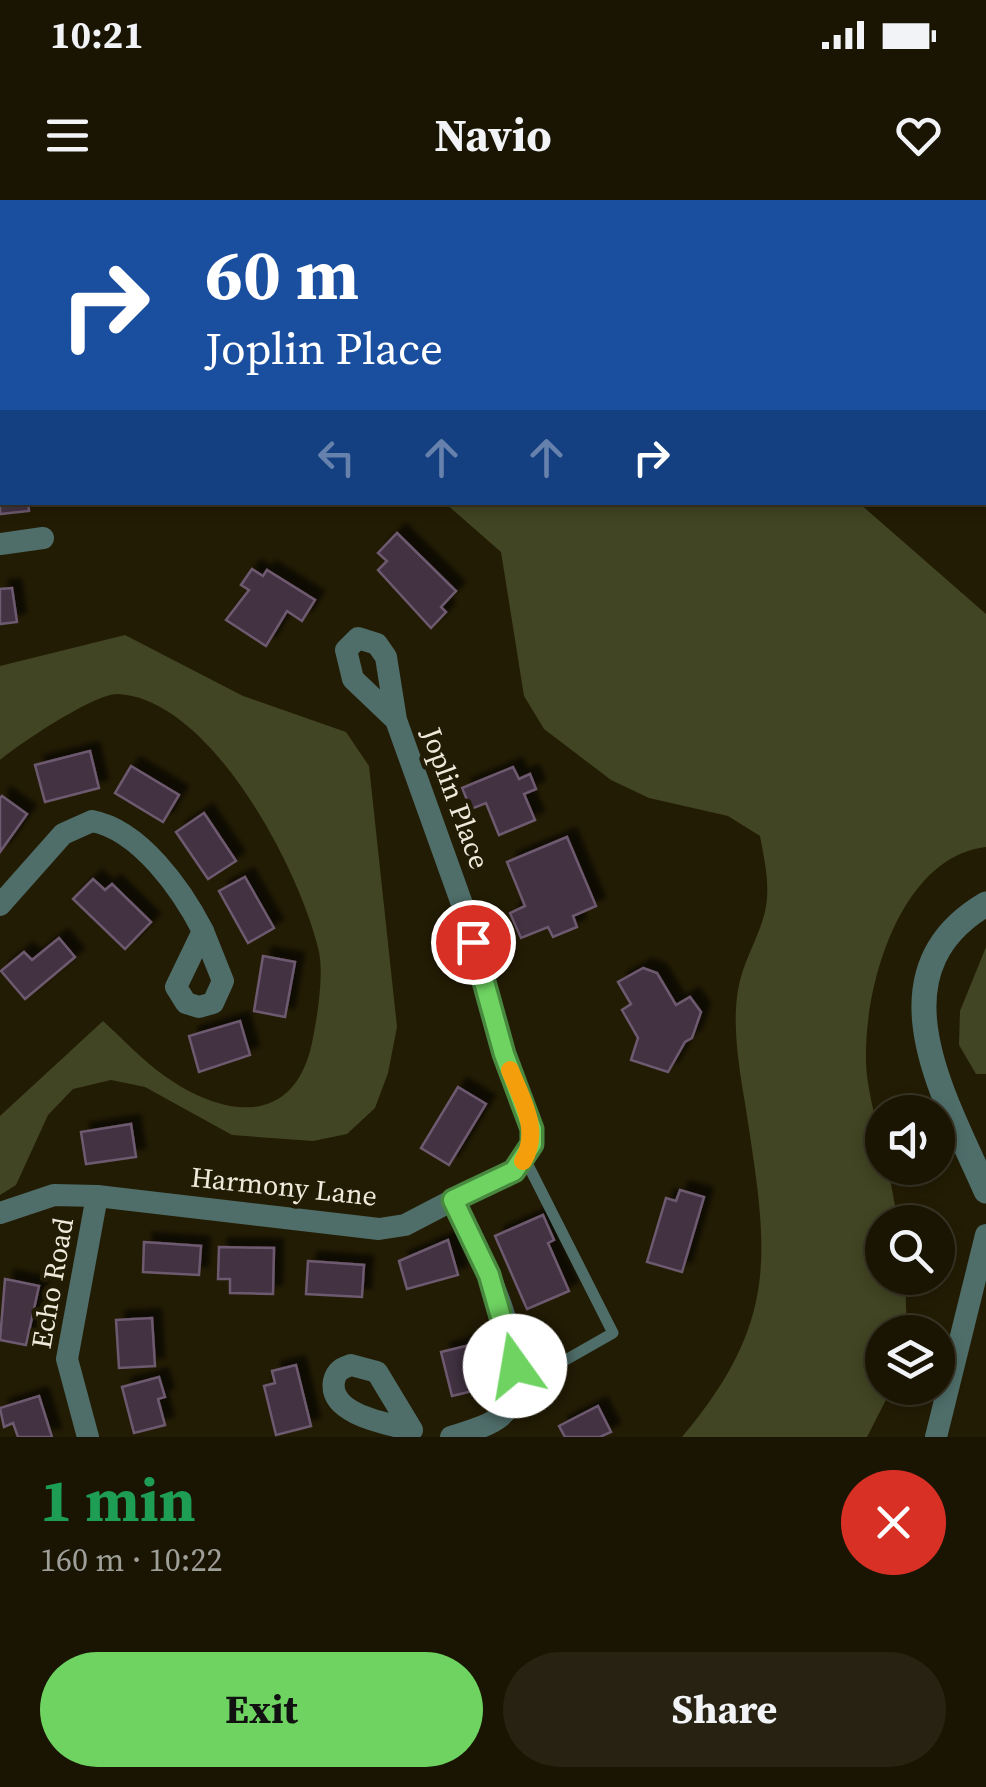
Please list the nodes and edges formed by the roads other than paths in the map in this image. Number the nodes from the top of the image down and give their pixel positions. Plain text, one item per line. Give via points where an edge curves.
1 (43, 538) dead end
2 (0, 544) edge
3 (396, 720) dead end
4 (986, 904) edge
5 (0, 905) edge
6 (202, 931) dead end
7 (524, 1159) junction
8 (986, 1191) edge
9 (98, 1196) junction
10 (453, 1200) junction
11 (0, 1212) edge
12 (986, 1234) edge
13 (514, 1390) junction
14 (88, 1437) edge
15 (451, 1437) edge
16 (936, 1437) edge

1 - 2 street
3 - 7 street, Joplin Place via 532,1129
4 - 8 street via 946,941 921,990 922,1030
5 - 6 street via 63,834 92,821 119,832 164,873
7 - 10 street via 514,1171
7 - 13 lane via 613,1333
9 - 10 street, Harmony Lane via 379,1229 404,1225
9 - 11 street, Harmony Lane via 54,1195
9 - 14 street, Echo Road via 67,1359
10 - 13 street via 497,1297 515,1366
12 - 16 street
13 - 15 street via 500,1416

